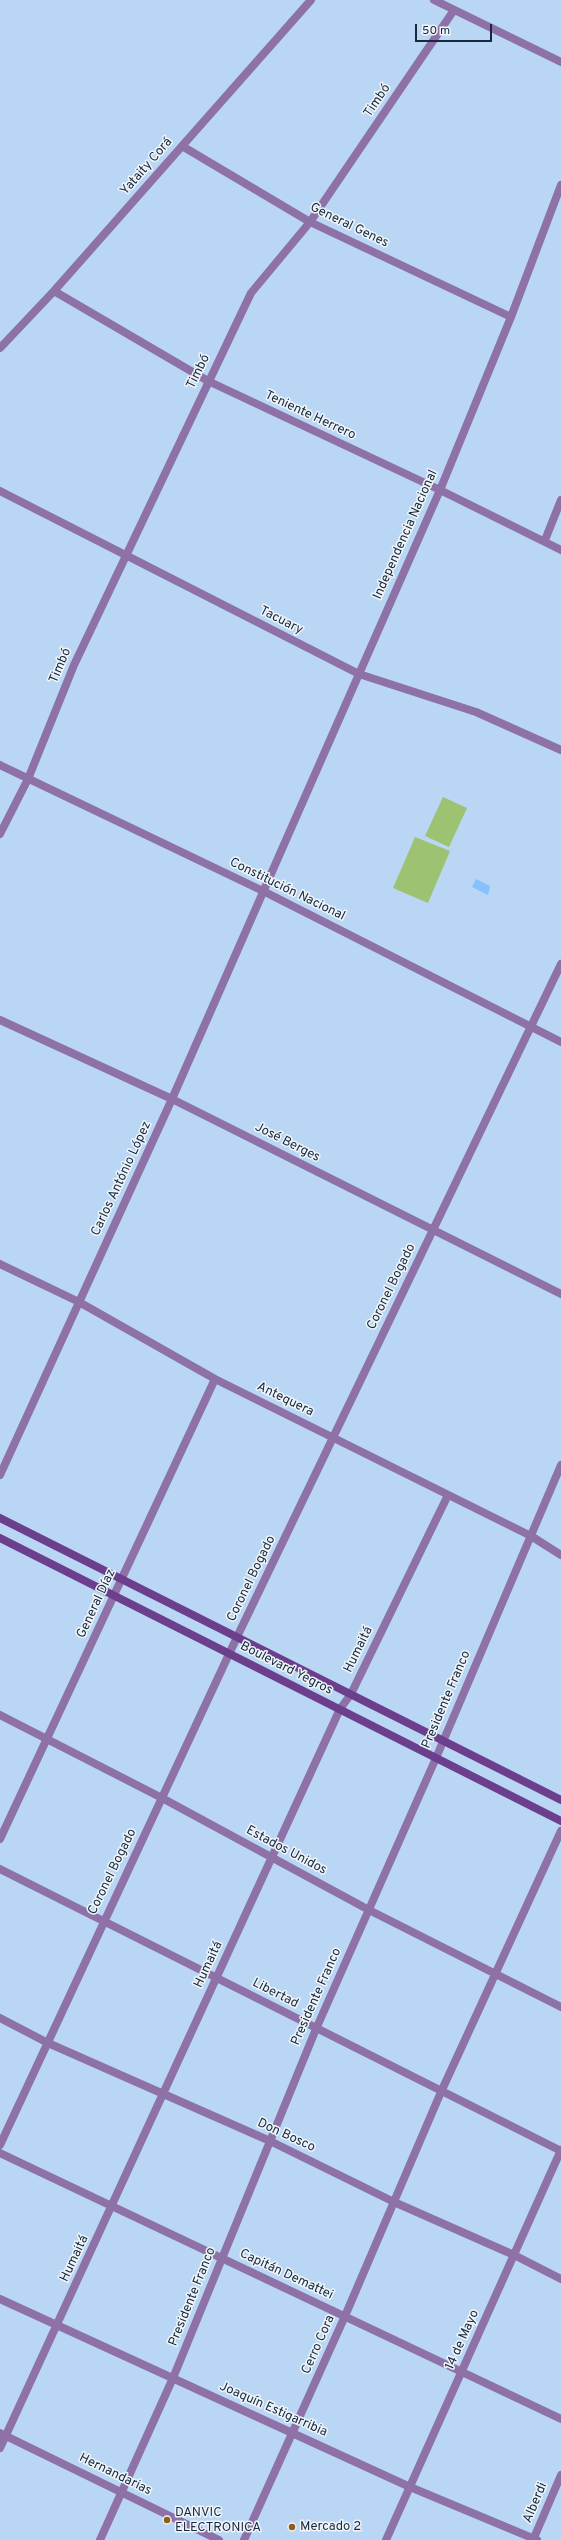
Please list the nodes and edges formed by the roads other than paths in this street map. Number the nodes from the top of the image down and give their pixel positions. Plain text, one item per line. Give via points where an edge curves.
1 (311, 0) edge
2 (434, 0) edge
3 (454, 10) junction
4 (561, 62) edge
5 (182, 146) junction
6 (561, 185) edge
7 (310, 222) junction
8 (54, 291) junction
9 (512, 317) junction
10 (0, 348) edge
11 (208, 381) junction
12 (440, 490) junction
13 (0, 491) edge
14 (561, 500) edge
15 (545, 540) junction
16 (561, 550) edge
17 (126, 555) junction
18 (359, 674) junction
19 (561, 750) edge
20 (0, 765) edge
21 (28, 779) junction
22 (0, 834) edge
23 (263, 891) junction
24 (561, 964) edge
25 (0, 1020) edge
26 (531, 1027) junction
27 (561, 1042) edge
28 (172, 1099) junction
29 (433, 1230) junction
30 (0, 1264) edge
31 (561, 1294) edge
32 (79, 1302) junction
33 (215, 1379) junction
34 (334, 1438) junction
35 (561, 1465) edge
36 (0, 1475) edge
37 (448, 1495) junction
38 (0, 1518) edge
39 (530, 1536) junction
40 (0, 1538) edge
41 (561, 1555) edge
42 (122, 1580) junction
43 (114, 1595) junction
44 (237, 1637) junction
45 (230, 1654) junction
46 (351, 1694) junction
47 (340, 1709) junction
48 (0, 1715) edge
49 (48, 1738) junction
50 (443, 1741) junction
51 (436, 1758) junction
52 (162, 1798) junction
53 (561, 1800) edge
54 (561, 1821) edge
55 (561, 1830) edge
56 (0, 1839) edge
57 (272, 1858) junction
58 (0, 1868) edge
59 (369, 1910) junction
60 (103, 1921) junction
61 (495, 1973) junction
62 (216, 1978) junction
63 (561, 2007) edge
64 (0, 2018) edge
65 (316, 2029) junction
66 (48, 2043) junction
67 (441, 2092) junction
68 (164, 2094) junction
69 (270, 2141) junction
70 (0, 2145) edge
71 (561, 2151) edge
72 (0, 2153) edge
73 (394, 2202) junction
74 (113, 2207) junction
75 (514, 2256) junction
76 (221, 2258) junction
77 (561, 2279) edge
78 (0, 2299) edge
79 (345, 2316) junction
80 (57, 2326) junction
81 (462, 2372) junction
82 (173, 2378) junction
83 (561, 2418) edge
84 (292, 2432) junction
85 (3, 2434) edge
86 (0, 2448) edge
87 (561, 2475) edge
88 (410, 2487) junction
89 (121, 2492) junction
90 (100, 2540) edge
91 (219, 2540) edge
92 (244, 2540) edge
93 (386, 2540) edge
94 (535, 2540) edge

1 - 5 street, Yataity Corá
2 - 3 street
3 - 4 street
3 - 7 street, Timbó
5 - 7 street, General Genes
5 - 8 street, Yataity Corá
6 - 9 street, Independencia Nacional
7 - 9 street, General Genes
7 - 11 street, Timbó via 251,293
8 - 10 street, Yataity Corá
8 - 11 street, Teniente Herrero
9 - 12 street, Independencia Nacional
11 - 12 street, Teniente Herrero
11 - 17 street, Timbó
12 - 15 street, Teniente Herrero
12 - 18 street, Independencia Nacional
13 - 17 street, Tacuary
14 - 15 street
15 - 16 street, Teniente Herrero
17 - 18 street, Tacuary
17 - 21 street, Timbó via 74,665
18 - 19 street, Tacuary via 476,712
18 - 23 street, Independencia Nacional
20 - 21 street, Constitución Nacional
21 - 22 street, Timbó
21 - 23 street, Constitución Nacional
23 - 26 street, Constitución Nacional
23 - 28 street, Carlos António López
24 - 26 street, Coronel Bogado
25 - 28 street, José Berges
26 - 27 street, Constitución Nacional
26 - 29 street, Coronel Bogado
28 - 29 street, José Berges
28 - 32 street, Carlos António López
29 - 31 street, José Berges
29 - 34 street, Coronel Bogado
30 - 32 street, Antequera
32 - 33 street, Antequera
32 - 36 street, Carlos António López
33 - 34 street, Antequera
33 - 42 street, General Díaz
34 - 37 street, Antequera
34 - 44 street, Coronel Bogado
35 - 39 street, Presidente Franco
37 - 39 street, Antequera
37 - 46 street, Humaitá
38 - 42 main road, Boulevard Yegros
39 - 41 street, Antequera
39 - 50 street, Presidente Franco
40 - 43 main road, Boulevard Yegros
42 - 43 street, General Díaz
42 - 44 main road, Boulevard Yegros
43 - 45 main road, Boulevard Yegros
43 - 49 street, General Díaz
44 - 45 street, Coronel Bogado
44 - 46 main road, Boulevard Yegros
45 - 47 main road, Boulevard Yegros
45 - 52 street, Coronel Bogado
46 - 47 street, Humaitá
46 - 50 main road, Boulevard Yegros
47 - 51 main road, Boulevard Yegros
47 - 57 street, Humaitá
48 - 49 street, Estados Unidos
49 - 52 street, Estados Unidos
49 - 56 street, General Díaz
50 - 51 street, Presidente Franco
50 - 53 main road, Boulevard Yegros
51 - 54 main road, Boulevard Yegros
51 - 59 street, Presidente Franco
52 - 57 street, Estados Unidos
52 - 60 street, Coronel Bogado
55 - 61 street, Cerro Cora
57 - 59 street, Estados Unidos
57 - 62 street, Humaitá
58 - 60 street, Libertad
59 - 61 street, Estados Unidos
59 - 65 street, Presidente Franco
60 - 62 street, Libertad
60 - 66 street, Coronel Bogado
61 - 63 street, Estados Unidos
61 - 67 street, Cerro Cora
62 - 65 street, Libertad
62 - 68 street, Humaitá
64 - 66 street, Don Bosco
65 - 67 street, Libertad
65 - 69 street, Presidente Franco
66 - 68 street, Don Bosco
66 - 70 street, Coronel Bogado
67 - 71 street, Libertad
67 - 73 street, Cerro Cora
68 - 69 street, Don Bosco
68 - 74 street, Humaitá
69 - 73 street, Don Bosco
69 - 76 street, Presidente Franco
71 - 75 street, 14 de Mayo
72 - 74 street, Capitán Demattei
73 - 75 street, Don Bosco
73 - 79 street, Cerro Cora
74 - 76 street, Capitán Demattei
74 - 80 street, Humaitá
75 - 77 street, Don Bosco
75 - 81 street, 14 de Mayo
76 - 79 street, Capitán Demattei
76 - 82 street, Presidente Franco
78 - 80 street, Joaquín Estigarribia
79 - 81 street, Capitán Demattei
79 - 84 street, Cerro Cora
80 - 82 street, Joaquín Estigarribia
80 - 85 street, Humaitá
81 - 83 street, Capitán Demattei
81 - 88 street, 14 de Mayo
82 - 84 street, Joaquín Estigarribia
82 - 89 street, Presidente Franco
84 - 88 street, Joaquín Estigarribia
84 - 92 street, Cerro Cora
85 - 86 street, Humaitá
85 - 89 street, Hernandarias
87 - 94 street, Alberdi
88 - 93 street, 14 de Mayo
88 - 94 street, Joaquín Estigarribia
89 - 90 street, Presidente Franco
89 - 91 street, Hernandarias

